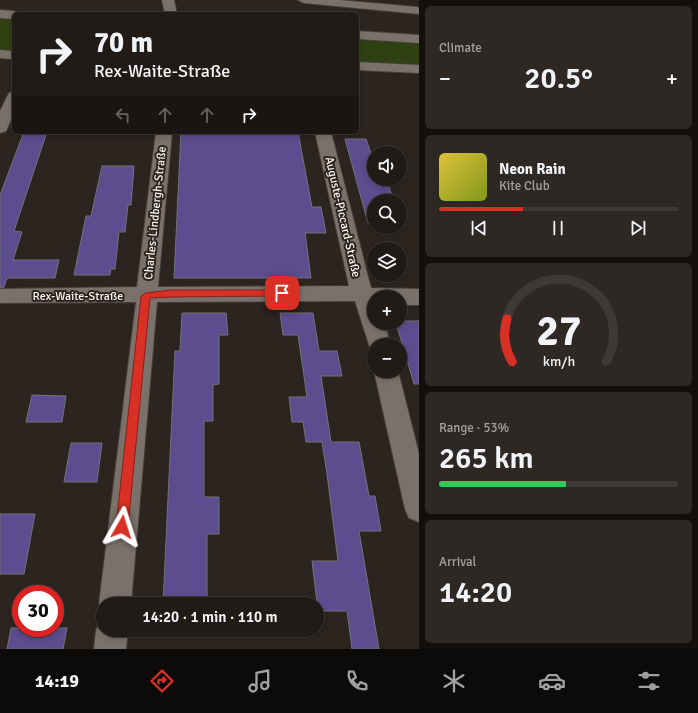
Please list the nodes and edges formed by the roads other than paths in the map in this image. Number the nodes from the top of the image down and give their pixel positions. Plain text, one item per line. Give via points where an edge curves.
1 (168, 0) edge
2 (304, 0) edge
3 (411, 0) edge
4 (171, 12) edge
5 (418, 13) edge
6 (0, 14) edge
7 (12, 15) edge
8 (359, 35) edge
9 (419, 39) edge
10 (0, 54) edge
11 (12, 55) edge
12 (359, 66) edge
13 (419, 69) edge
14 (12, 101) edge
15 (0, 128) edge
16 (164, 134) edge
17 (323, 134) edge
18 (363, 295) junction
19 (0, 296) edge
20 (146, 296) junction
21 (419, 297) edge
22 (367, 305) edge
23 (388, 378) edge
24 (419, 509) edge
25 (116, 597) edge
26 (111, 637) edge
27 (110, 649) edge

1 - 4 street
2 - 5 street
3 - 5 street
6 - 7 street
8 - 9 street
10 - 11 street
12 - 13 street
14 - 15 street
16 - 20 street, Charles-Lindbergh-Straße
17 - 18 street, Auguste-Piccard-Straße via 357,279
18 - 20 street, Rex-Waite-Straße
18 - 21 street, Rex-Waite-Straße
18 - 22 street, Auguste-Piccard-Straße
19 - 20 street, Rex-Waite-Straße
20 - 25 street, Charles-Lindbergh-Straße
23 - 24 street
26 - 27 street

